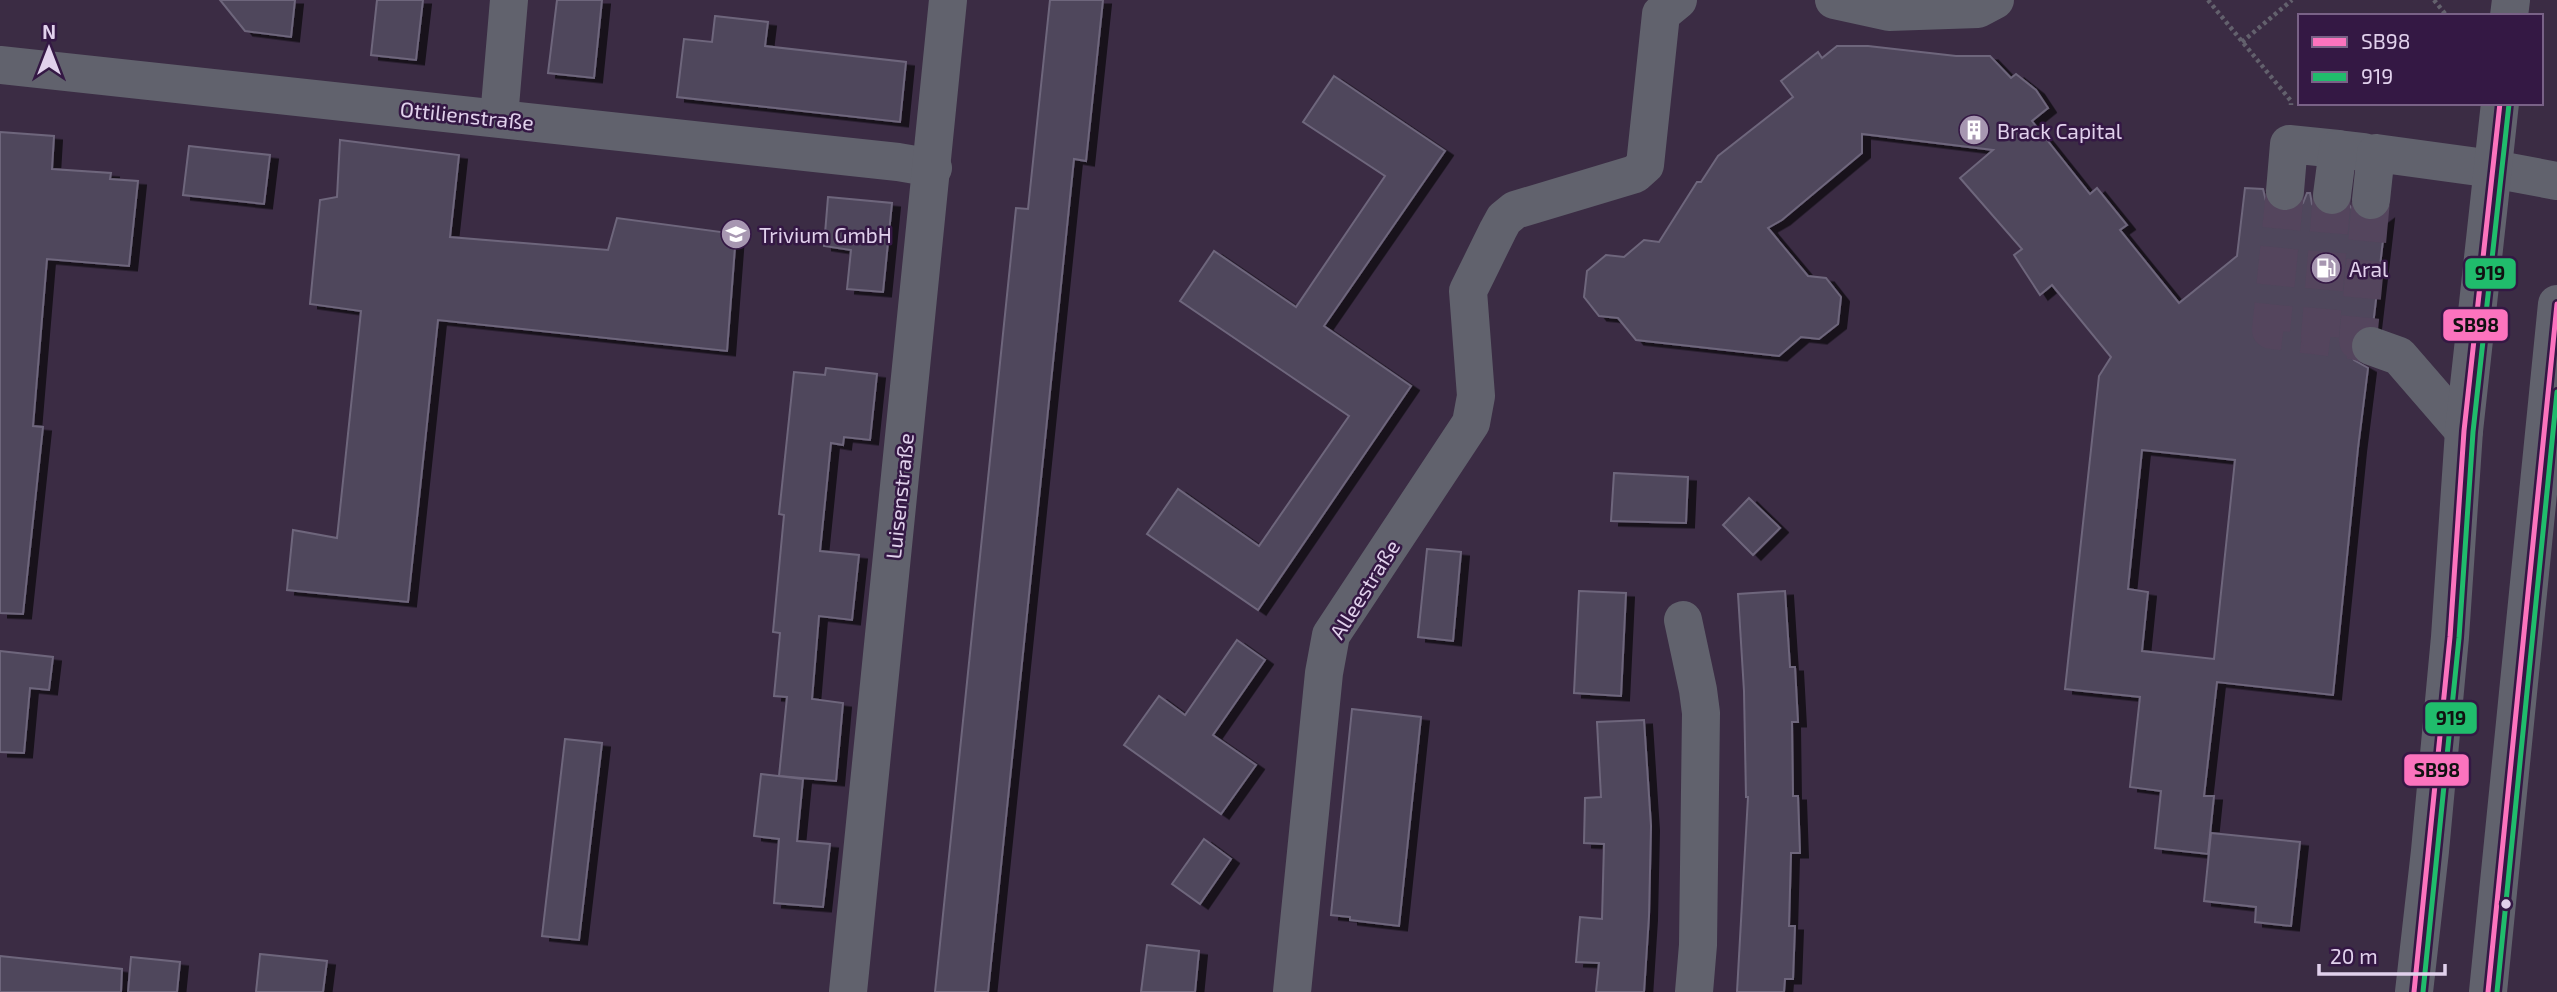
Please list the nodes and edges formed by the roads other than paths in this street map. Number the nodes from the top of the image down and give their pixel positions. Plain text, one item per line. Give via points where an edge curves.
1 (509, 0) edge
2 (948, 0) edge
3 (1678, 0) edge
4 (1834, 0) edge
5 (1995, 0) edge
6 (0, 65) edge
7 (2500, 105) edge
8 (499, 118) junction
9 (2338, 149) junction
10 (2376, 153) junction
11 (933, 168) junction
12 (2493, 169) junction
13 (2557, 181) edge
14 (2284, 191) tunnel mouth
15 (2332, 195) tunnel mouth
16 (2371, 200) tunnel mouth
17 (2557, 304) edge
18 (2371, 346) tunnel mouth
19 (2464, 431) junction
20 (1683, 620) dead end
21 (848, 992) edge
22 (1292, 992) edge
23 (1694, 992) edge
24 (2414, 992) edge
25 (2488, 992) edge

1 - 8 street
2 - 11 street, Luisenstraße
3 - 22 street, Alleestraße via 1661,14 1645,165 1635,174 1515,210 1504,219 1468,291 1476,396 1471,423 1331,635
4 - 5 street via 1889,12 1978,9
6 - 8 street, Ottilienstraße
7 - 12 street
8 - 11 street, Ottilienstraße
9 - 10 street
9 - 14 street via 2289,144
9 - 15 street
10 - 12 street
10 - 16 street
11 - 21 street, Luisenstraße
12 - 13 street
12 - 19 street
17 - 25 street
18 - 19 street via 2399,356
19 - 24 street via 2450,638
20 - 23 street via 1701,713

